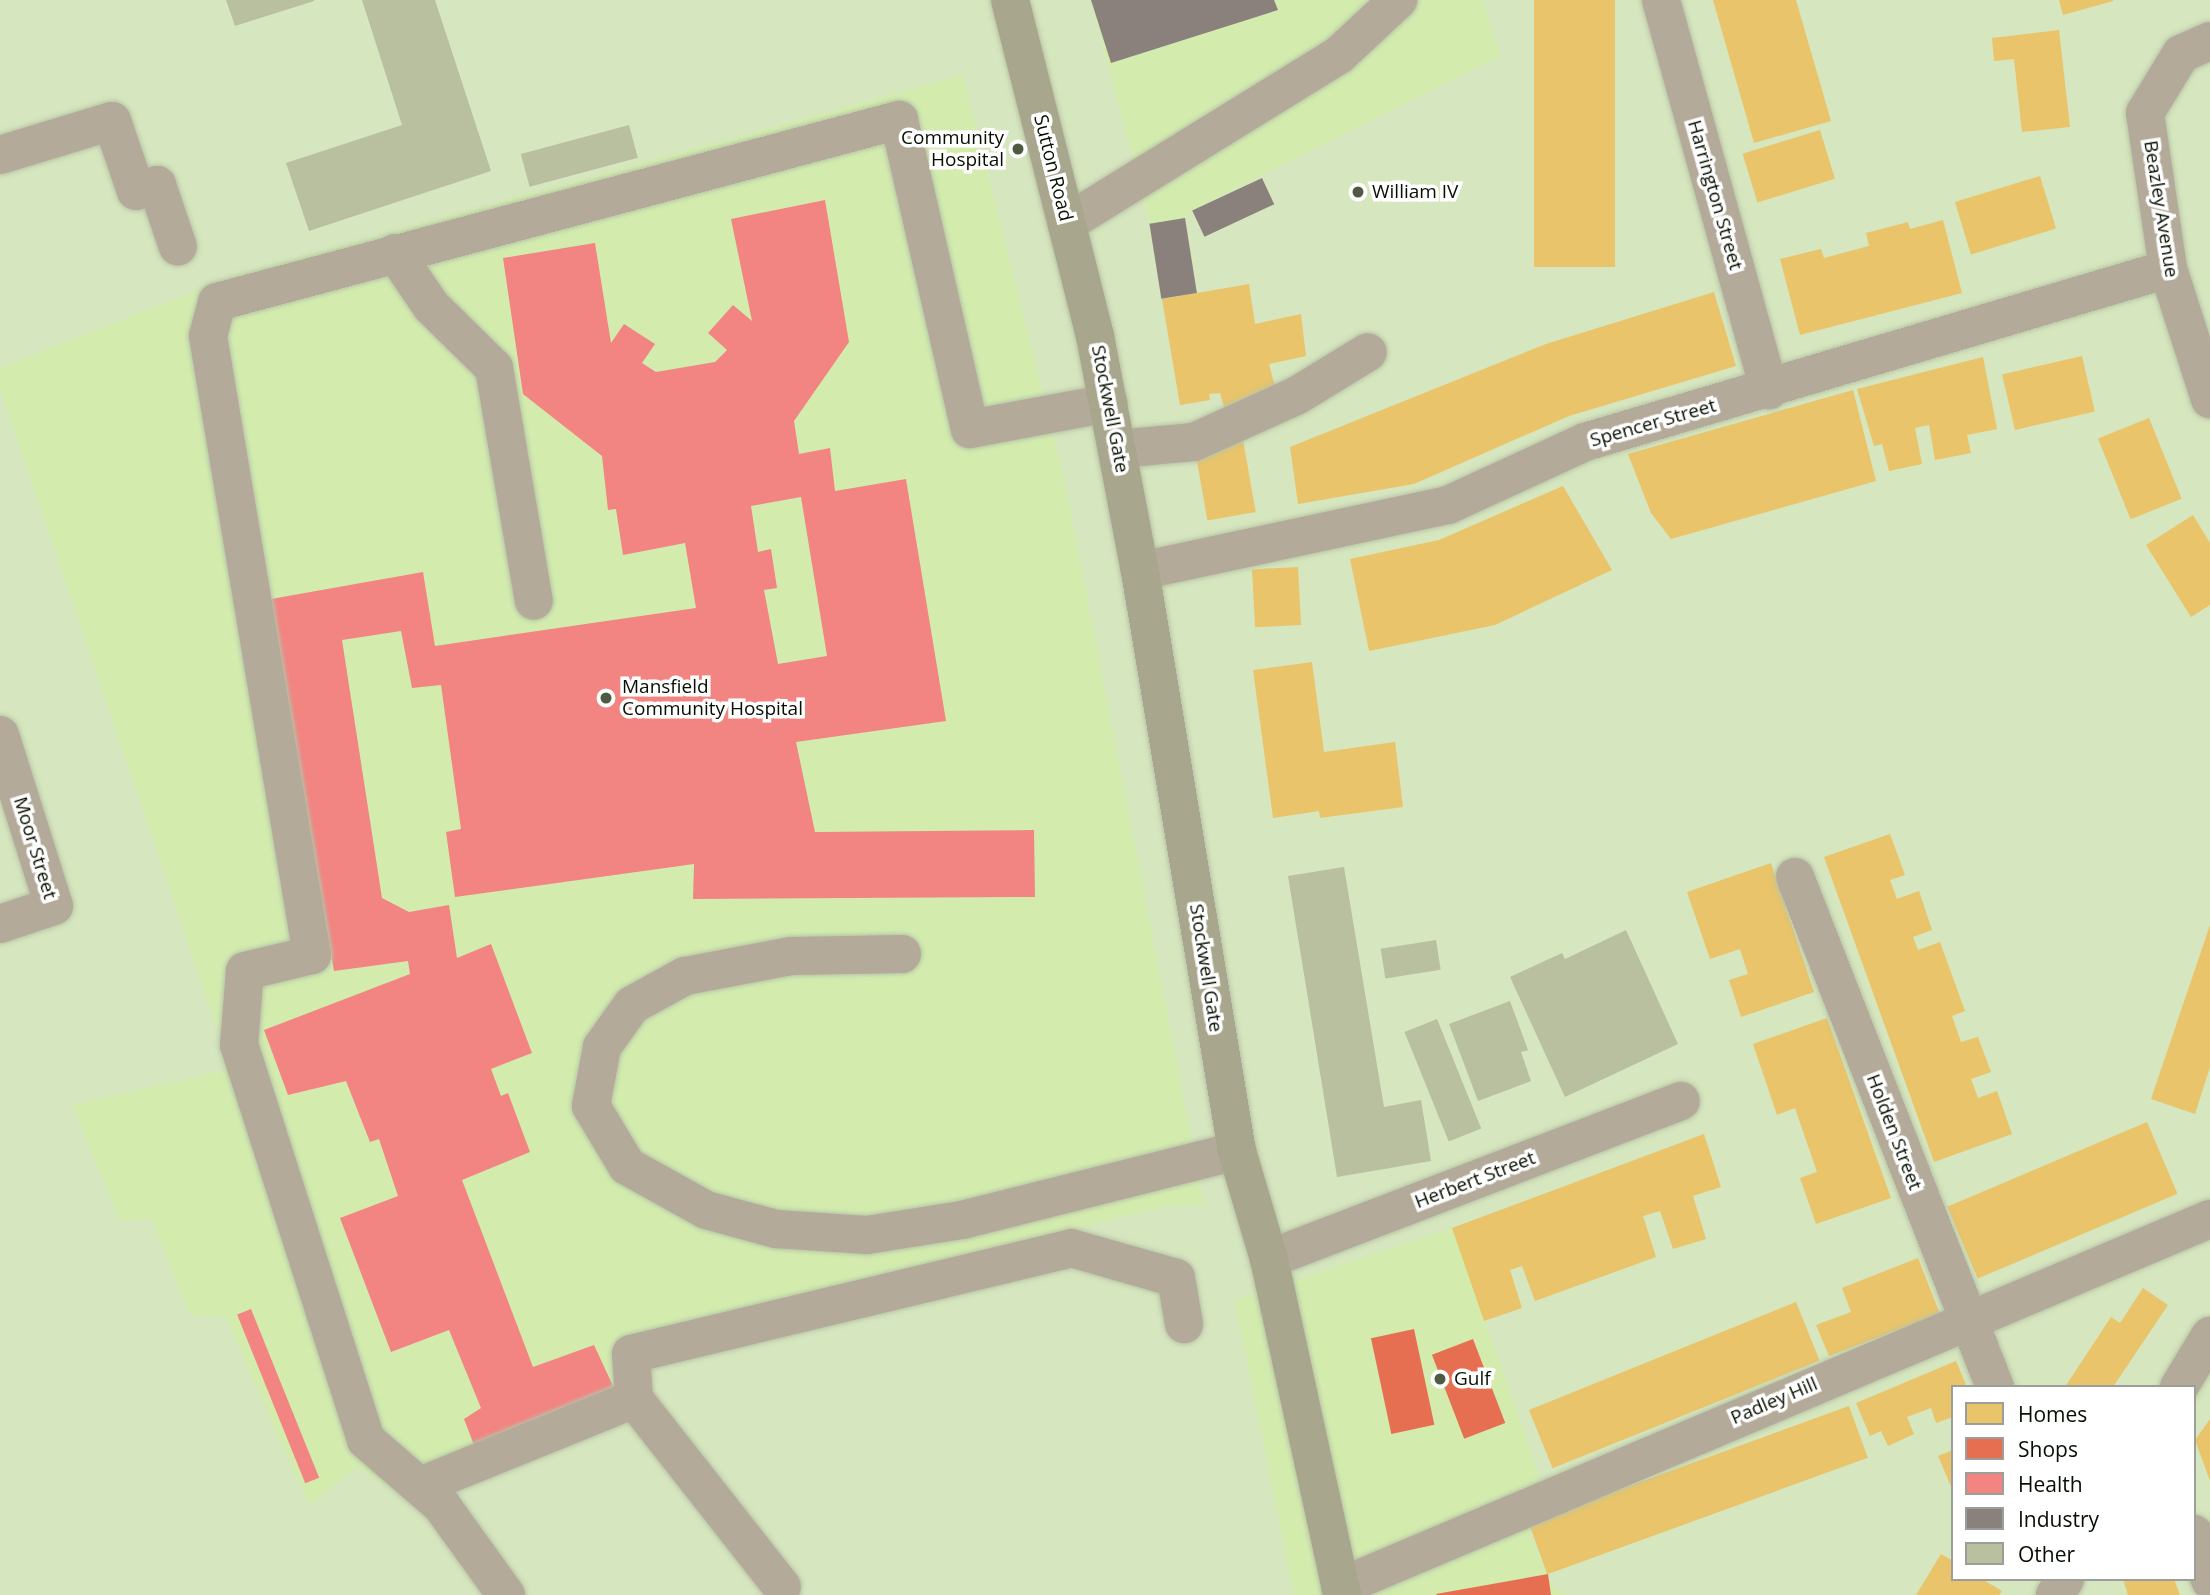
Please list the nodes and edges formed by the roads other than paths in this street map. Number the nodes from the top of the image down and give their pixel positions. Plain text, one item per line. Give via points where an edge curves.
1 (1010, 0) edge
2 (1398, 0) edge
3 (1661, 0) edge
4 (2210, 41) edge
5 (0, 155) edge
6 (1067, 223) junction
7 (178, 247) dead end
8 (395, 253) junction
9 (2168, 269) junction
10 (1096, 336) joint
11 (1368, 352) dead end
12 (1769, 390) junction
13 (2210, 399) edge
14 (1108, 403) junction
15 (1118, 449) junction
16 (1140, 571) junction
17 (534, 601) dead end
18 (0, 735) edge
19 (1795, 877) dead end
20 (0, 925) edge
21 (902, 954) dead end
22 (1681, 1101) dead end
23 (1237, 1151) junction
24 (2210, 1219) edge
25 (1269, 1259) junction
26 (1967, 1319) junction
27 (1184, 1324) dead end
28 (2210, 1336) edge
29 (1994, 1385) edge
30 (2180, 1385) edge
31 (634, 1399) junction
32 (420, 1486) junction
33 (2196, 1540) edge
34 (2210, 1580) edge
35 (782, 1587) dead end
36 (1341, 1591) edge
37 (506, 1595) edge

1 - 6 highway, Sutton Road
2 - 6 street via 1339,55
3 - 12 street, Harrington Street
4 - 9 street, Beazley Avenue via 2181,54 2146,113
5 - 7 street via 112,121 136,191 157,185
6 - 10 highway, Sutton Road
8 - 14 street via 900,120 970,429
8 - 17 street via 431,306 494,368
8 - 32 street via 217,302 208,336 312,956 245,971 239,1045 366,1440
9 - 12 street, Spencer Street
9 - 13 street, Beazley Avenue
10 - 14 highway, Stockwell Gate
11 - 15 street via 1296,396 1194,442
12 - 16 street, Spencer Street via 1585,442 1448,505
14 - 15 highway, Stockwell Gate
15 - 16 highway, Stockwell Gate
16 - 23 highway, Stockwell Gate
18 - 20 street, Moor Street via 54,906
19 - 26 street, Holden Street
21 - 23 street via 791,957 685,976 632,1005 602,1047 591,1106 627,1166 706,1210 776,1229 867,1236 962,1220
22 - 25 street, Herbert Street
23 - 25 highway, Stockwell Gate
24 - 26 street, Padley Hill
25 - 36 highway, Stockwell Gate
26 - 29 street, Holden Street
26 - 36 street, Padley Hill
27 - 31 street via 1176,1278 1071,1248 631,1354
28 - 30 street
31 - 32 street
31 - 35 street
32 - 37 street via 441,1505
33 - 34 street

